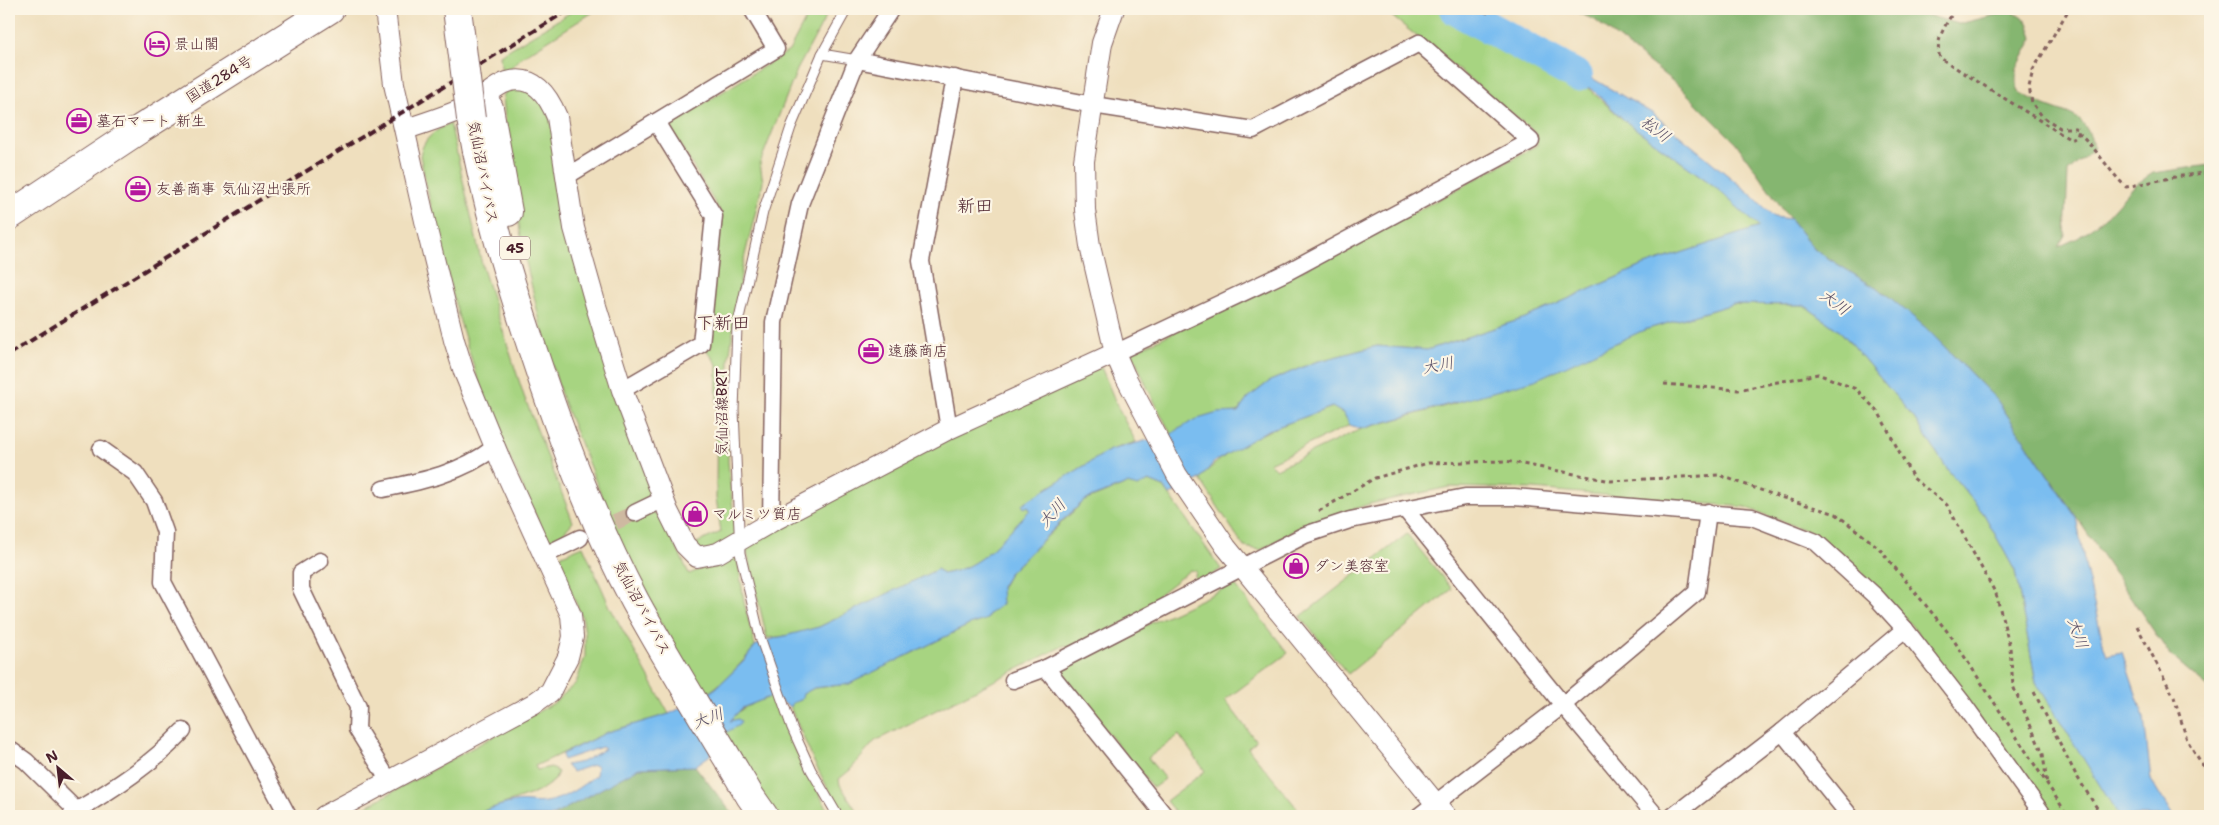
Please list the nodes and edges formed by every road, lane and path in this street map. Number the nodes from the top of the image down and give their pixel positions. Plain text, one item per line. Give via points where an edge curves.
1 (330, 9) edge
2 (385, 9) edge
3 (458, 9) edge
4 (474, 9) edge
5 (752, 9) edge
6 (847, 9) edge
7 (891, 9) edge
8 (1114, 9) edge
9 (1478, 9) edge
10 (1955, 9) edge
11 (2069, 9) edge
12 (1488, 13) dead end
13 (822, 54) junction
14 (857, 60) junction
15 (955, 78) junction
16 (1093, 105) junction
17 (480, 113) junction
18 (656, 122) junction
19 (406, 129) junction
20 (2078, 132) junction
21 (2210, 172) edge
22 (568, 176) junction
23 (9, 216) edge
24 (1115, 353) junction
25 (1664, 384) dead end
26 (622, 390) junction
27 (950, 430) junction
28 (495, 447) junction
29 (101, 449) dead end
30 (383, 489) dead end
31 (664, 500) junction
32 (1404, 509) junction
33 (1708, 512) junction
34 (635, 513) tunnel mouth
35 (771, 522) junction
36 (1305, 535) junction
37 (580, 538) tunnel mouth
38 (740, 546) junction
39 (543, 556) junction
40 (320, 561) dead end
41 (1243, 567) junction
42 (2136, 626) dead end
43 (1905, 629) junction
44 (1046, 668) junction
45 (1013, 680) dead end
46 (2034, 692) dead end
47 (1563, 705) junction
48 (183, 732) dead end
49 (1782, 732) junction
50 (9, 749) edge
51 (2210, 776) edge
52 (389, 781) junction
53 (2047, 785) junction
54 (757, 806) edge
55 (1441, 810) edge
56 (77, 814) edge
57 (288, 816) edge
58 (324, 816) edge
59 (838, 816) edge
60 (1165, 816) edge
61 (1419, 816) edge
62 (1656, 816) edge
63 (1673, 816) edge
64 (1850, 816) edge
65 (2044, 816) edge
66 (2068, 816) edge
67 (2102, 816) edge

1 - 23 highway, 国道284号
2 - 19 street via 394,84
3 - 17 highway, 気仙沼バイパス / 45, bridge
4 - 17 highway, 気仙沼バイパス / 45
5 - 18 street via 776,49
6 - 13 lane, 気仙沼線BRT
7 - 14 street
8 - 16 street via 1102,43
9 - 12 path
10 - 20 path via 1941,33 1937,48 1940,58 2071,140 2077,137
11 - 20 path via 2033,70 2029,87 2032,102 2042,116 2060,128 2075,128
13 - 14 lane
13 - 38 lane, 気仙沼線BRT via 791,127 763,212 737,326 734,410
14 - 15 street
14 - 35 street via 800,204 774,322
15 - 16 street
15 - 27 street via 921,261
16 - 24 street via 1084,161 1085,210
16 - 24 street via 1253,130 1419,43 1531,140 1297,266
17 - 54 highway, 気仙沼バイパス / 45 via 480,171 495,231 573,464 635,600
18 - 22 street
18 - 26 street via 714,216 701,344
19 - 22 street via 471,104 506,82 526,80 540,88 551,102
19 - 28 street via 454,340
20 - 21 path via 2126,187
22 - 26 street via 574,228
24 - 27 street
24 - 41 street via 1177,475
25 - 53 path via 1738,390 1818,374 1856,389 1868,401 1879,413 1913,478 1948,505 1996,594 2010,647 2013,686 2043,754
26 - 31 street
27 - 35 street
28 - 30 street via 456,470 428,480
28 - 39 street
29 - 57 street via 135,473 154,501 165,532 163,582
31 - 34 street
31 - 38 street via 685,545 697,557
32 - 33 street via 1465,498 1514,497
32 - 36 street via 1350,520
32 - 47 street
33 - 43 street via 1752,517 1816,542 1875,596
33 - 47 street via 1697,592
35 - 38 street
36 - 41 street
36 - 53 path via 1315,514 1375,478 1428,463 1506,461 1611,481 1720,475 1836,514 1878,548 1951,636
37 - 39 street
38 - 59 lane, 気仙沼線BRT via 760,637 792,728 811,770
39 - 52 street via 571,614 573,636 565,664 550,692
40 - 52 street via 301,573 301,589 358,707 357,729
41 - 44 street
41 - 55 street
42 - 51 path via 2174,697 2187,740
43 - 49 street
43 - 65 street
44 - 45 street
44 - 60 street
46 - 67 path via 2076,775
47 - 55 street
47 - 62 street
48 - 56 street via 121,785
49 - 63 street
49 - 64 street
50 - 56 street via 26,761
52 - 58 street
53 - 66 path
55 - 61 street

